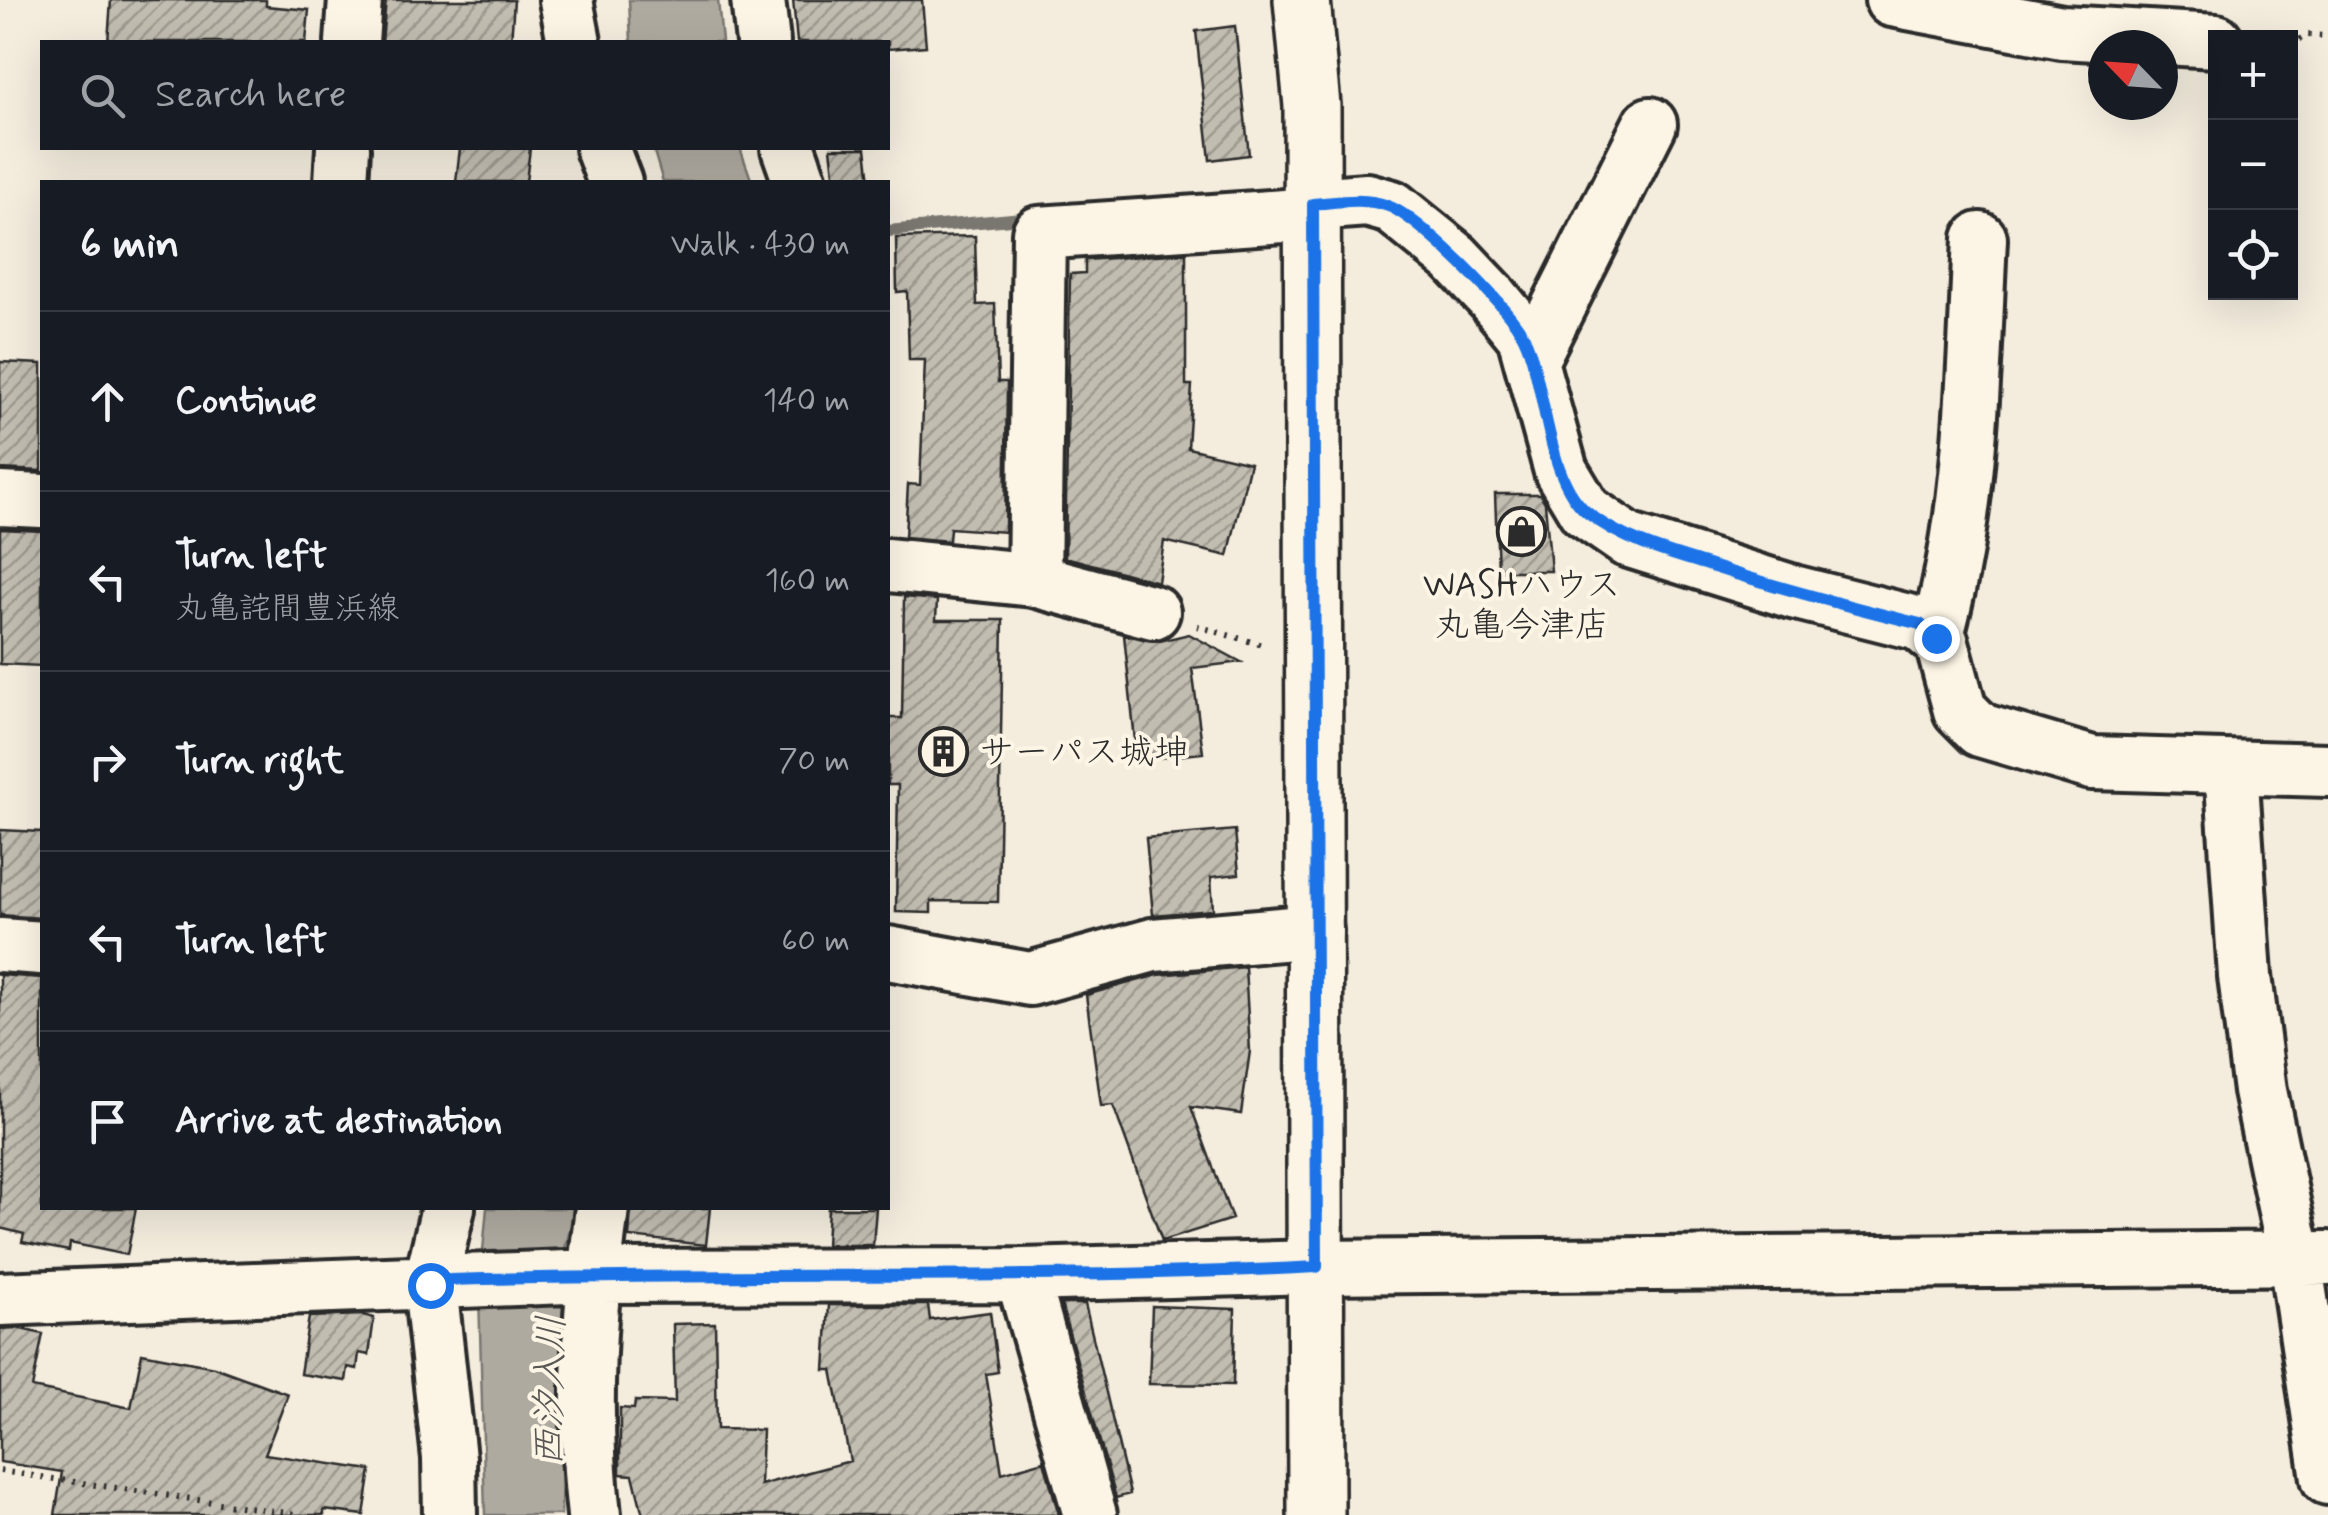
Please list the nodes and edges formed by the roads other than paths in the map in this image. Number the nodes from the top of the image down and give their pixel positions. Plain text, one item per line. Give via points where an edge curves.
1 (355, 0) edge
2 (566, 0) edge
3 (758, 0) edge
4 (1302, 0) edge
5 (1892, 0) edge
6 (352, 40) edge
7 (574, 40) edge
8 (763, 40) edge
9 (2208, 41) edge
10 (1650, 124) dead end
11 (344, 150) edge
12 (603, 150) edge
13 (789, 150) edge
14 (341, 180) edge
15 (613, 180) edge
16 (799, 180) edge
17 (1313, 209) junction
18 (1980, 239) dead end
19 (1530, 360) junction
20 (0, 499) edge
21 (40, 500) edge
22 (890, 564) edge
23 (1034, 580) junction
24 (1153, 612) road end
25 (1936, 638) junction
26 (2231, 768) junction
27 (2328, 770) edge
28 (1316, 930) junction
29 (0, 945) edge
30 (40, 948) edge
31 (890, 953) edge
32 (448, 1210) edge
33 (602, 1210) edge
34 (2312, 1259) edge
35 (1317, 1267) junction
36 (1022, 1275) junction
37 (585, 1276) junction
38 (440, 1282) junction
39 (0, 1299) edge
40 (2328, 1478) edge
41 (450, 1515) edge
42 (594, 1515) edge
43 (1090, 1515) edge
44 (1316, 1515) edge

1 - 6 street
2 - 7 street
3 - 8 street
4 - 17 main road
5 - 9 street via 2062,32
10 - 19 street
11 - 14 street
12 - 15 street
13 - 16 street
17 - 19 street via 1368,200 1392,207 1491,296 1524,336
17 - 23 street via 1038,232
17 - 28 main road
18 - 25 street via 1992,436
19 - 25 street via 1562,471 1585,511 1627,540 1920,624
20 - 21 street
22 - 23 street
23 - 24 street
25 - 26 street via 1960,710 1980,730 2092,763
26 - 27 street
26 - 34 street via 2260,1091
28 - 31 street via 1152,945 1030,980
28 - 35 main road
29 - 30 street
32 - 38 street
33 - 37 street
34 - 35 street
34 - 40 street
35 - 36 street
35 - 44 main road
36 - 37 street
36 - 43 street
37 - 38 street
37 - 42 street
38 - 39 street
38 - 41 street

